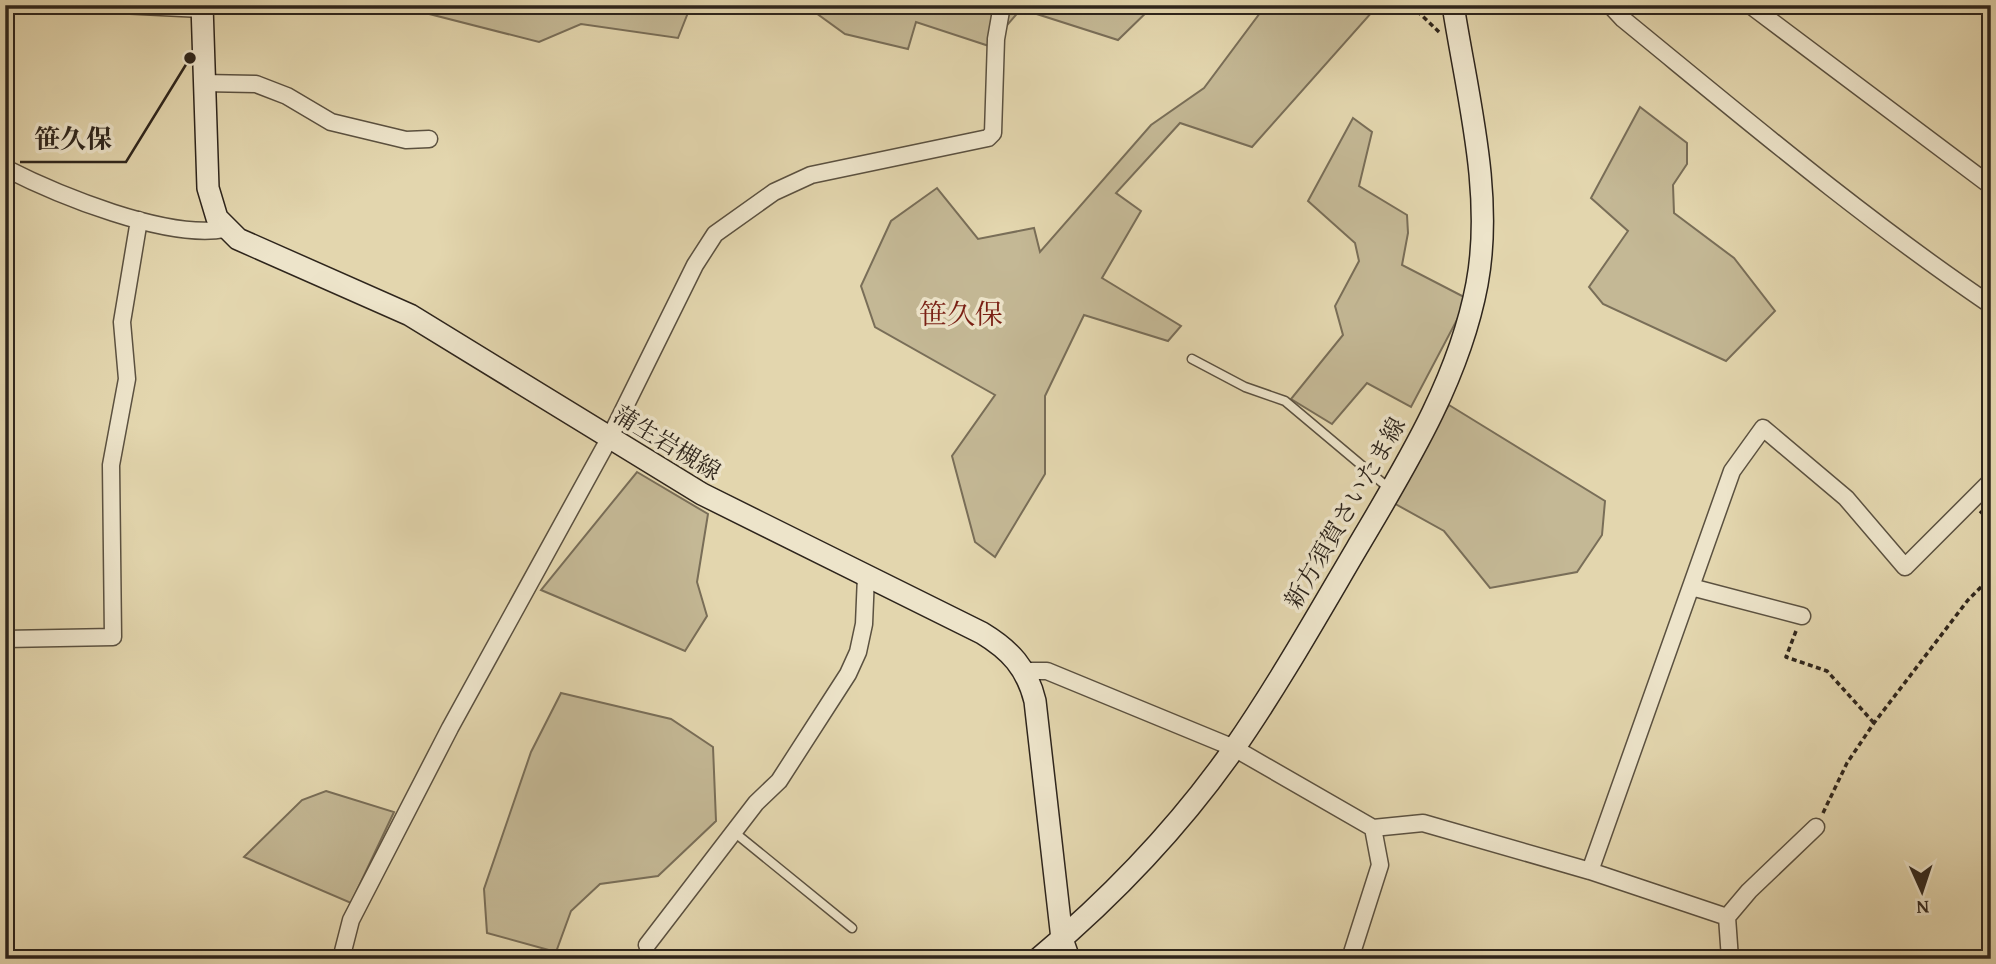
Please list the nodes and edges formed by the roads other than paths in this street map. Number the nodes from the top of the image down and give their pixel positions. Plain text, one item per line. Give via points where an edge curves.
1 (120, 5) edge
2 (1002, 5) edge
3 (1453, 5) edge
4 (1611, 5) edge
5 (1750, 5) edge
6 (202, 7) edge
7 (203, 83) junction
8 (429, 139) dead end
9 (5, 169) edge
10 (1991, 186) edge
11 (139, 220) junction
12 (225, 229) junction
13 (1991, 305) edge
14 (1192, 359) dead end
15 (608, 439) junction
16 (1991, 481) edge
17 (1391, 490) junction
18 (866, 576) junction
19 (1691, 587) junction
20 (1801, 616) road end
21 (5, 639) edge
22 (1025, 671) junction
23 (1234, 748) junction
24 (1816, 827) road end
25 (1373, 828) junction
26 (734, 832) junction
27 (1590, 872) junction
28 (1727, 917) junction
29 (852, 928) dead end
30 (647, 945) dead end
31 (1066, 949) edge
32 (341, 959) edge
33 (1038, 959) edge
34 (1350, 959) edge
35 (1730, 959) edge

1 - 6 street
2 - 15 street via 996,39 993,132 988,138 811,175 743,211 715,234 695,265
3 - 17 main road, 新方須賀さいたま線 via 1482,201 1477,283 1452,370
4 - 13 street via 1718,97 1936,268
5 - 10 street
6 - 7 main road
7 - 8 street via 256,85 287,96 331,122 406,140
7 - 12 main road via 208,188
9 - 11 street via 52,191
11 - 12 street via 209,232
11 - 21 street via 122,321 127,379 111,465 113,637
12 - 15 main road, 蒲生岩槻線 via 256,248 370,295 445,334
14 - 17 lane via 1245,387 1285,401
15 - 18 main road, 蒲生岩槻線 via 702,494
15 - 32 street via 351,920
16 - 19 street via 1905,567 1846,498 1763,428 1731,471
17 - 23 main road, 新方須賀さいたま線
18 - 22 main road, 蒲生岩槻線 via 982,633 1015,657
18 - 26 street via 864,624 848,674 779,781
19 - 20 street
19 - 27 street
22 - 23 street via 1047,671
22 - 31 main road, 蒲生岩槻線 via 1035,701
23 - 25 street
23 - 31 main road, 新方須賀さいたま線
24 - 28 street
25 - 27 street via 1423,824
25 - 34 street via 1380,865
26 - 29 lane
26 - 30 street
27 - 28 street
28 - 35 street
31 - 33 main road, 新方須賀さいたま線

